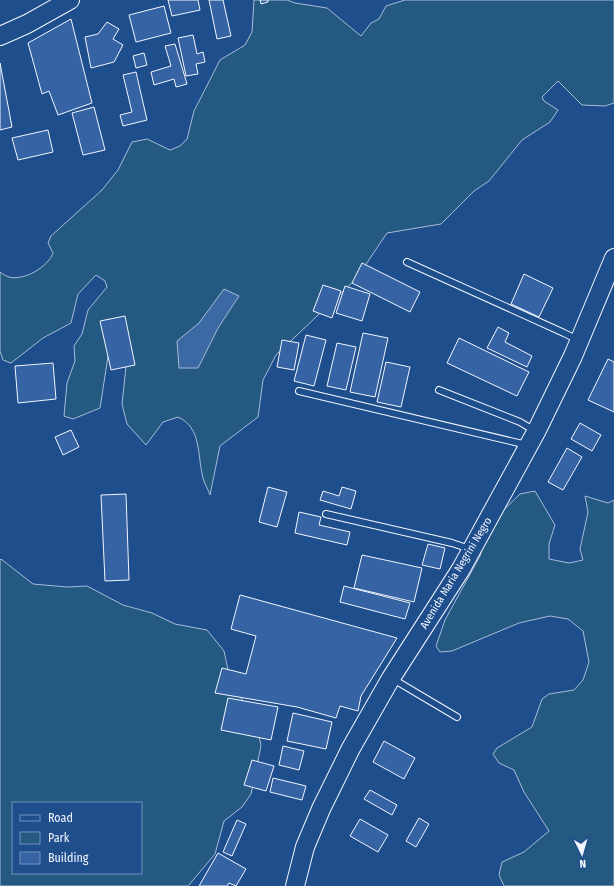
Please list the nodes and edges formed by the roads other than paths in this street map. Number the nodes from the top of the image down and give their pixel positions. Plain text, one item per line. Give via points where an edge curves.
1 (70, 0) edge
2 (0, 36) edge
3 (614, 258) edge
4 (407, 262) dead end
5 (579, 341) junction
6 (439, 390) dead end
7 (300, 391) dead end
8 (533, 439) junction
9 (326, 514) dead end
10 (472, 549) junction
11 (391, 678) junction
12 (457, 717) dead end
13 (295, 886) edge

1 - 2 street
3 - 5 street, Avenida Maria Negrini Negro
4 - 5 lane
5 - 8 street, Avenida Maria Negrini Negro
6 - 8 lane via 520,422
7 - 8 lane
8 - 10 street, Avenida Maria Negrini Negro
9 - 10 lane
10 - 11 street, Avenida Maria Negrini Negro
11 - 12 lane
11 - 13 street, Avenida Maria Negrini Negro via 351,748 321,809 305,847

